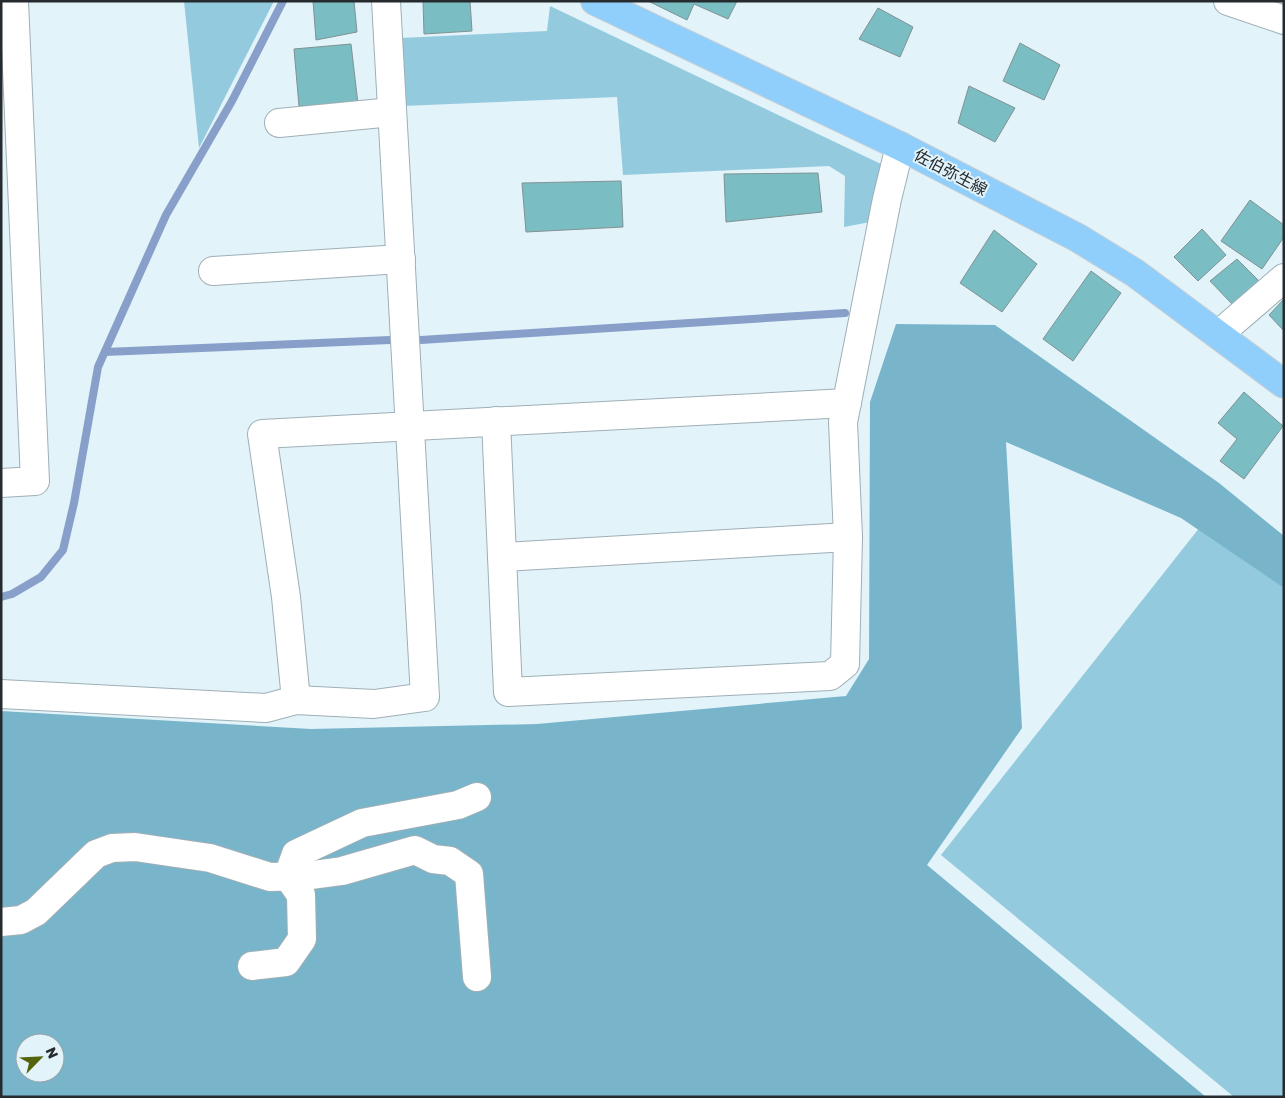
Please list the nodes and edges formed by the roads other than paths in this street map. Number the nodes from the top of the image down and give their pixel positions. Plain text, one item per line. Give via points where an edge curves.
1 (14, 1) edge
2 (386, 1) edge
3 (595, 1) edge
4 (1228, 1) edge
5 (1284, 20) edge
6 (392, 112) junction
7 (278, 123) dead end
8 (900, 146) junction
9 (401, 259) junction
10 (213, 271) dead end
11 (1284, 278) edge
12 (1219, 334) junction
13 (1284, 384) edge
14 (846, 403) junction
15 (496, 421) junction
16 (410, 426) junction
17 (1, 483) edge
18 (848, 537) junction
19 (502, 557) junction
20 (1, 694) edge
21 (296, 700) junction
22 (477, 797) dead end
23 (288, 876) junction
24 (1, 922) edge
25 (252, 966) dead end
26 (477, 977) dead end

1 - 17 street via 35,481
2 - 6 street
3 - 8 main road, 佐伯弥生線
4 - 5 street
6 - 7 street
6 - 9 street
8 - 12 main road, 佐伯弥生線 via 1086,243 1135,273
8 - 14 street
9 - 10 street
9 - 16 street
11 - 12 street
12 - 13 main road, 佐伯弥生線
14 - 15 street
14 - 18 street via 843,422
15 - 16 street
15 - 19 street
16 - 21 street via 425,697 374,704
16 - 21 street via 262,434 286,597
18 - 19 street
18 - 19 street via 845,664 830,676 508,692
20 - 21 street via 266,708
22 - 23 street via 458,805 362,823 296,854
23 - 24 street via 270,877 210,858 135,847 112,848 96,854 36,912 21,920
23 - 25 street via 301,895 302,939 286,962
23 - 26 street via 342,871 415,850 433,859 450,861 470,874

